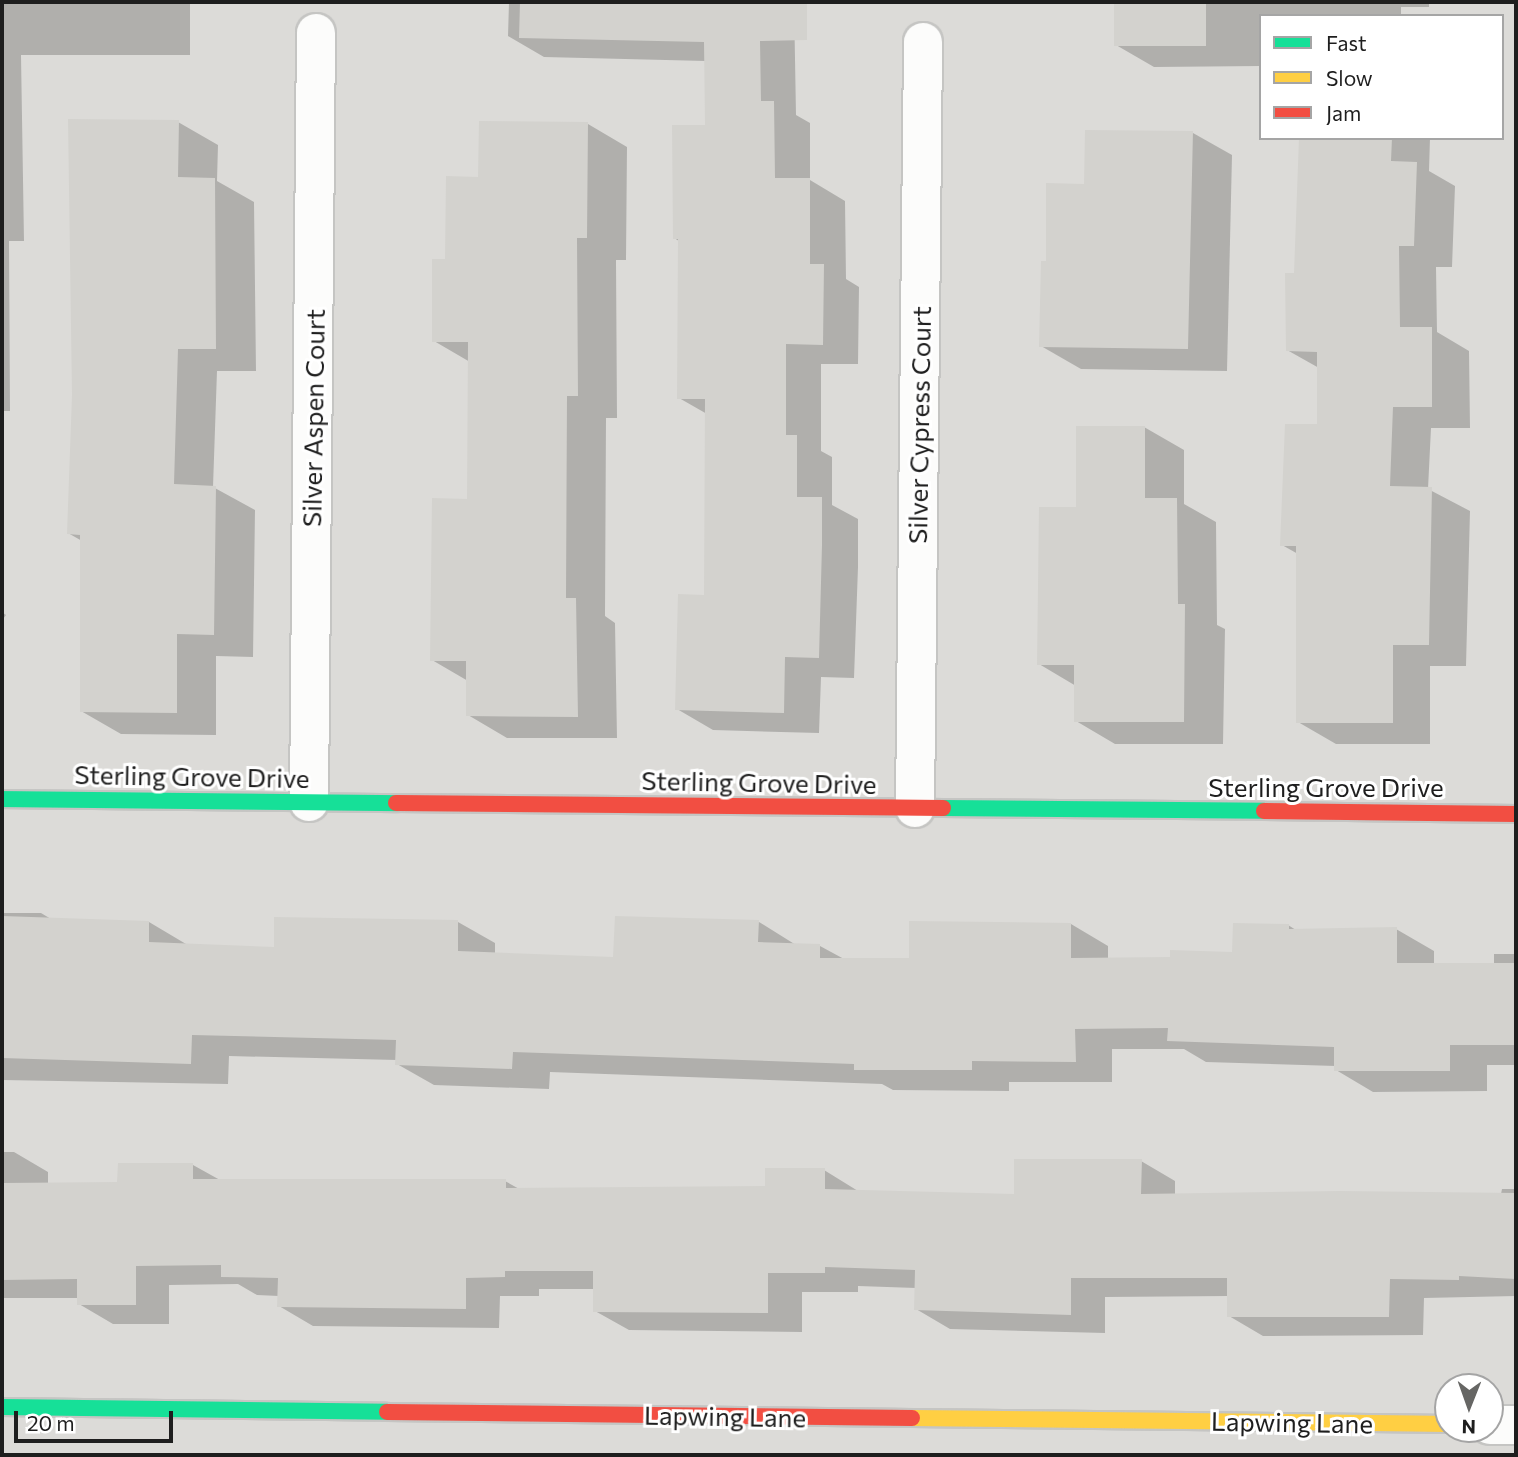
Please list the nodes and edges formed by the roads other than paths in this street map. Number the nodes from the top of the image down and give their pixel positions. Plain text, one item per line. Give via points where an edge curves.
1 (316, 33) dead end
2 (923, 42) dead end
3 (2, 799) edge
4 (309, 802) junction
5 (915, 808) junction
6 (1516, 814) edge
7 (2, 1407) edge
8 (1434, 1424) edge

1 - 4 street, Silver Aspen Court
2 - 5 street, Silver Cypress Court
3 - 4 street, Sterling Grove Drive
4 - 5 street, Sterling Grove Drive
5 - 6 street, Sterling Grove Drive
7 - 8 street, Lapwing Lane

